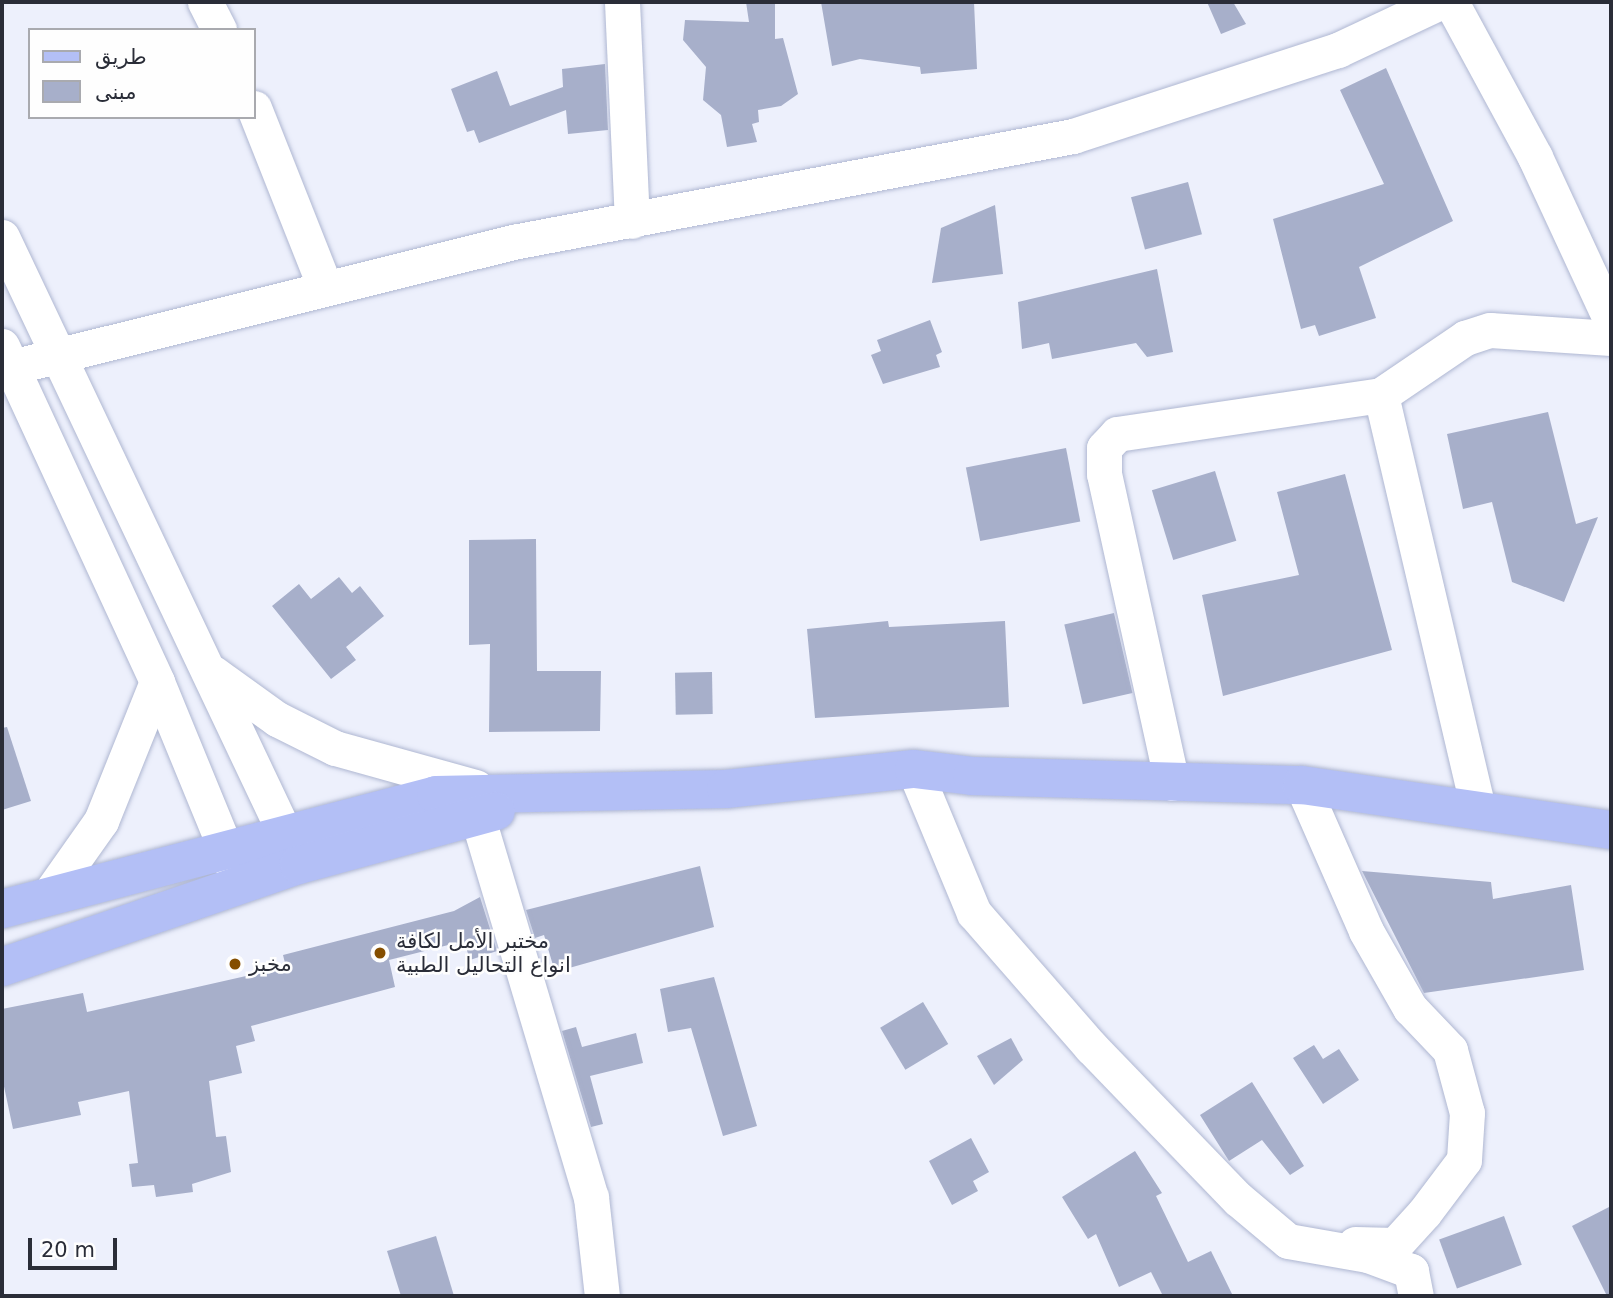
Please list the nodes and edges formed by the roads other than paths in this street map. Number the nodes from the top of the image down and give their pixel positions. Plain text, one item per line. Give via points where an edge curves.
1 (205, 2) edge
2 (622, 2) edge
3 (1433, 4) edge
4 (218, 28) edge
5 (256, 113) edge
6 (632, 220) junction
7 (2, 237) edge
8 (324, 285) junction
9 (1611, 321) edge
10 (1611, 338) edge
11 (58, 355) junction
12 (7, 357) edge
13 (1381, 395) junction
14 (212, 673) junction
15 (158, 682) junction
16 (914, 769) junction
17 (1172, 783) junction
18 (1301, 786) junction
19 (485, 802) junction
20 (1478, 810) junction
21 (1611, 830) edge
22 (226, 849) junction
23 (293, 849) junction
24 (241, 886) junction
25 (48, 896) junction
26 (2, 909) edge
27 (2, 967) edge
28 (1288, 1241) junction
29 (602, 1296) edge
30 (1416, 1296) edge

1 - 4 street
2 - 6 street
3 - 6 street via 1227,90 1073,136
3 - 9 street via 1535,157
5 - 8 street
6 - 8 street
7 - 11 street
8 - 11 street
10 - 13 street via 1490,330 1465,338
11 - 12 street
11 - 14 street
12 - 15 street
13 - 17 street via 1117,434 1104,448 1104,474
13 - 20 street
14 - 19 street via 277,719 335,748
14 - 23 street
15 - 22 street
15 - 25 street via 101,821
16 - 17 main road
16 - 19 main road via 726,789 566,793
16 - 28 street via 974,912 1091,1048 1238,1199
17 - 18 main road
18 - 20 main road
18 - 28 street via 1366,931 1410,1008 1450,1050 1467,1113 1464,1160 1395,1245
19 - 23 main road
19 - 23 main road via 436,795
19 - 29 street via 591,1197
20 - 21 main road
22 - 23 main road
22 - 24 street
22 - 25 main road
23 - 24 main road
24 - 27 main road
25 - 26 main road
28 - 30 street via 1368,1255 1411,1271

